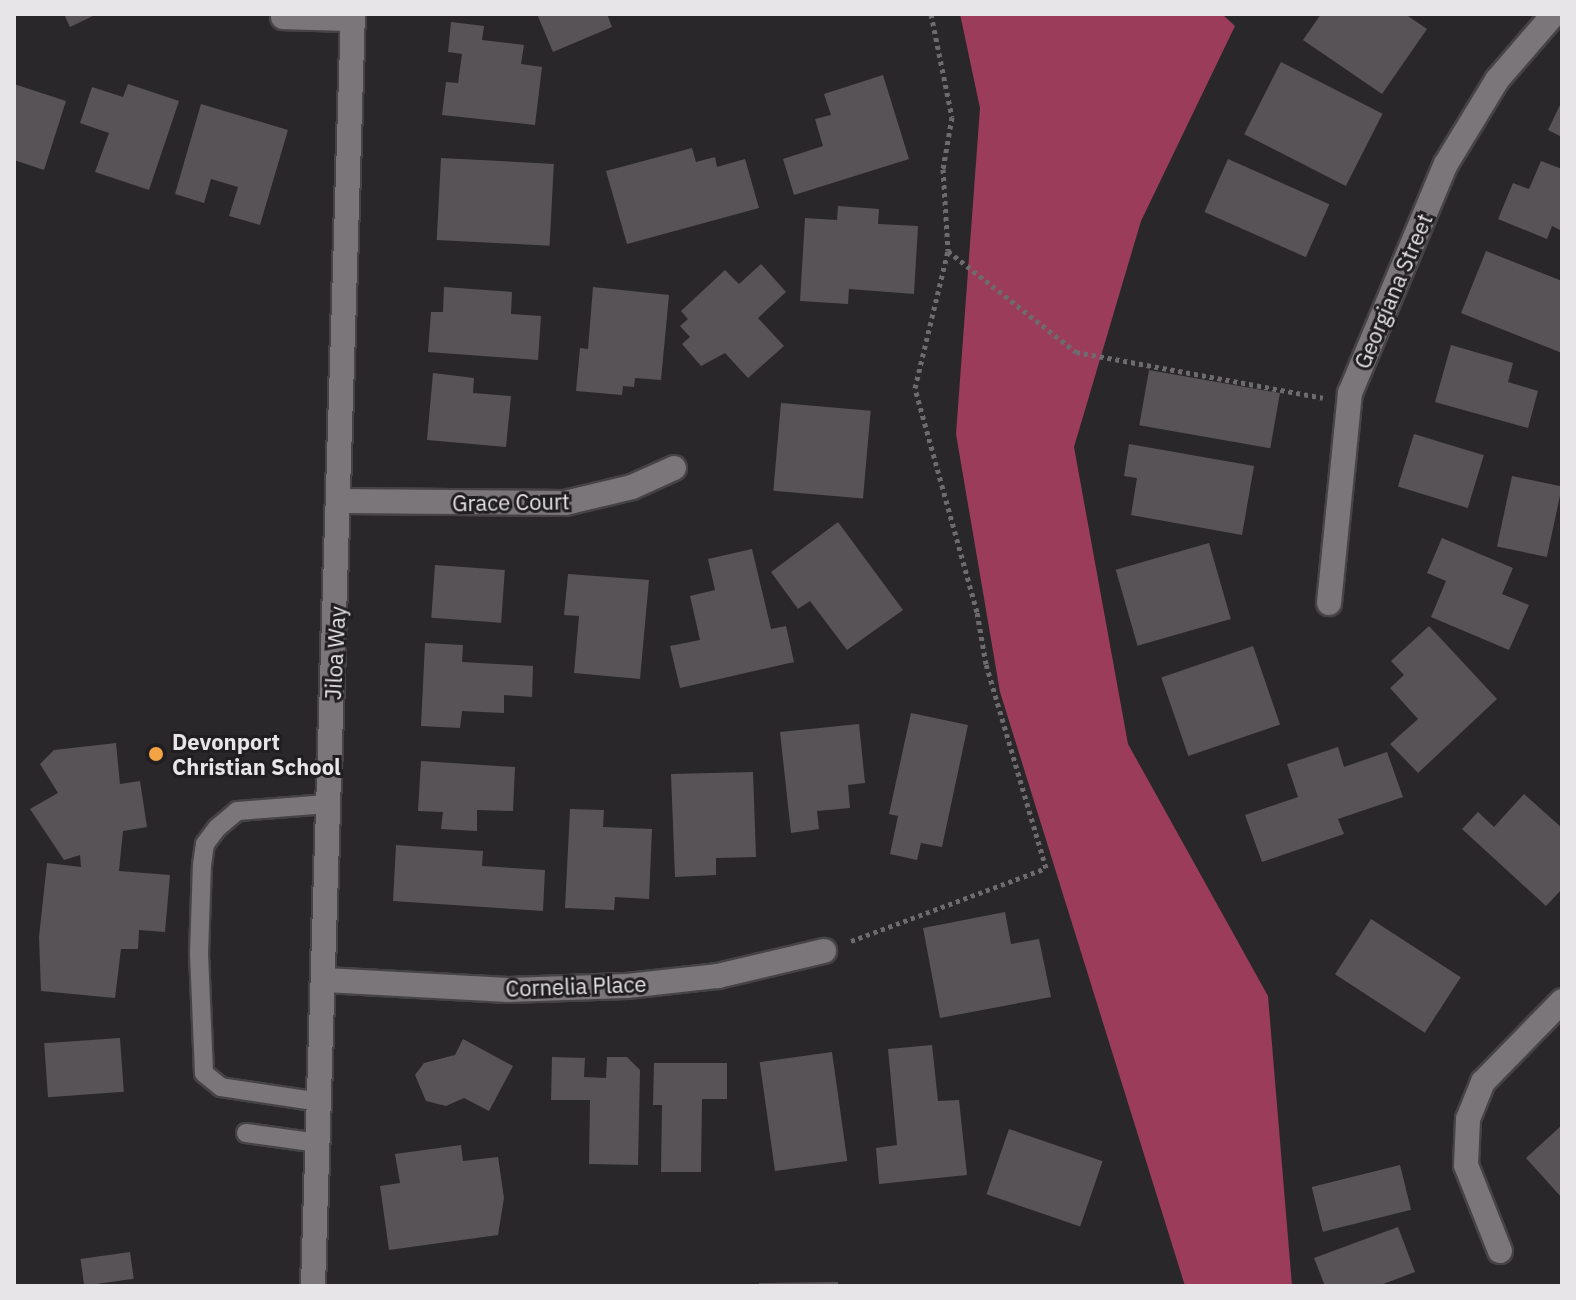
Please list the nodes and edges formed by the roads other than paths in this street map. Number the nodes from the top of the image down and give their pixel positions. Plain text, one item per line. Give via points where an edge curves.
1 (1554, 14) edge
2 (283, 17) dead end
3 (353, 17) edge
4 (674, 468) dead end
5 (341, 501) junction
6 (1329, 603) dead end
7 (328, 804) junction
8 (824, 951) road end
9 (325, 980) junction
10 (1562, 1001) edge
11 (320, 1102) junction
12 (246, 1133) dead end
13 (318, 1143) junction
14 (1500, 1251) dead end
15 (313, 1286) edge

1 - 6 street, Georgiana Street via 1497,80 1446,164 1348,403
2 - 3 street, Jiloa Way
3 - 5 street, Jiloa Way
4 - 5 street, Grace Court via 632,487 565,503
5 - 7 street, Jiloa Way
7 - 9 street, Jiloa Way
7 - 11 lane via 237,811 217,828 205,844 202,865 199,954 204,1073 221,1087
8 - 9 street, Cornelia Place via 718,976 627,986 508,990
9 - 11 street, Jiloa Way
10 - 14 street via 1483,1082 1468,1119 1466,1165
11 - 13 street, Jiloa Way
12 - 13 lane
13 - 15 street, Jiloa Way

